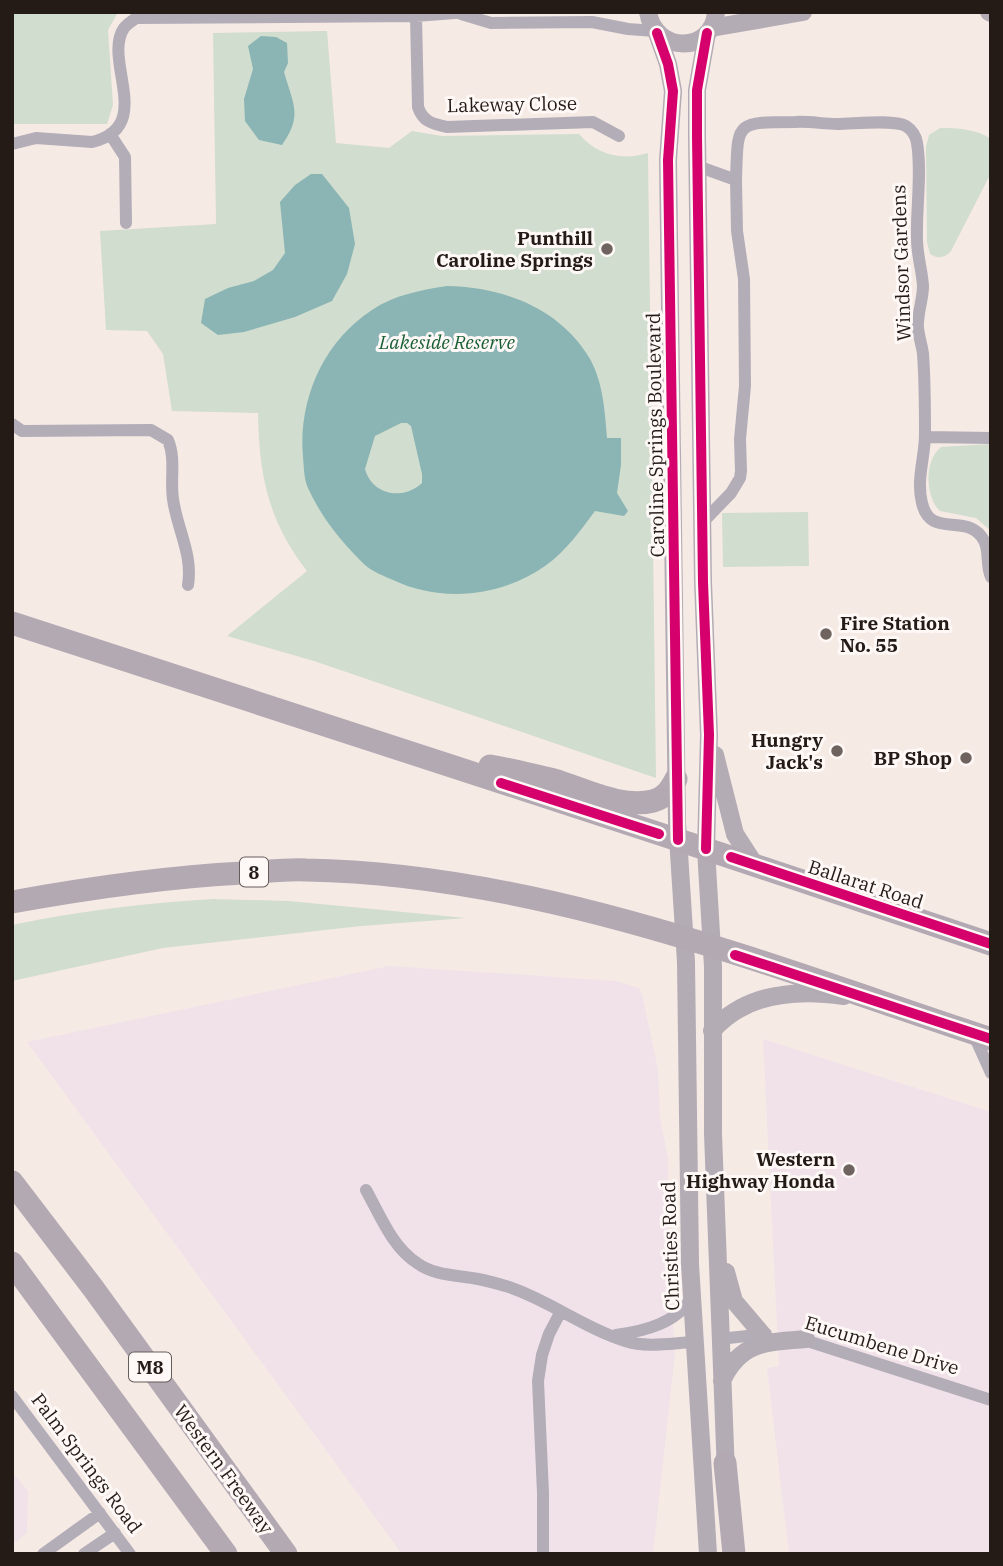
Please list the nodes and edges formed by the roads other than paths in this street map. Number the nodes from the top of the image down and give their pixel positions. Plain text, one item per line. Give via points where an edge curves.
1 (648, 12) edge
2 (803, 12) edge
3 (464, 13) edge
4 (416, 16) junction
5 (711, 24) edge
6 (656, 32) junction
7 (110, 134) junction
8 (620, 135) dead end
9 (12, 144) edge
10 (697, 166) junction
11 (736, 180) junction
12 (126, 223) dead end
13 (699, 328) junction
14 (670, 329) junction
15 (15, 431) edge
16 (925, 437) junction
17 (991, 438) edge
18 (702, 523) junction
19 (991, 577) edge
20 (703, 582) junction
21 (674, 583) junction
22 (188, 585) dead end
23 (12, 624) edge
24 (709, 735) junction
25 (391, 747) junction
26 (676, 779) junction
27 (678, 840) junction
28 (706, 849) junction
29 (755, 865) junction
30 (12, 902) edge
31 (685, 937) junction
32 (991, 944) edge
33 (712, 947) junction
34 (871, 999) junction
35 (712, 1031) junction
36 (982, 1036) edge
37 (991, 1073) edge
38 (12, 1182) edge
39 (366, 1189) dead end
40 (715, 1192) junction
41 (12, 1263) edge
42 (692, 1297) junction
43 (561, 1311) junction
44 (762, 1334) junction
45 (612, 1336) junction
46 (719, 1339) junction
47 (806, 1339) junction
48 (694, 1342) junction
49 (721, 1382) junction
50 (12, 1396) edge
51 (991, 1400) edge
52 (725, 1463) junction
53 (100, 1513) junction
54 (115, 1533) junction
55 (43, 1554) edge
56 (85, 1554) edge
57 (130, 1554) edge
58 (226, 1554) edge
59 (286, 1554) edge
60 (543, 1554) edge
61 (708, 1554) edge
62 (728, 1554) edge
63 (734, 1554) edge

1 - 6 main road, Caroline Springs Boulevard
2 - 5 main road
3 - 4 street
3 - 6 street via 491,23 593,22
4 - 7 street via 136,18 125,26 119,39 125,106 121,121
4 - 8 street, Lakeway Close via 418,107 429,124 593,122
5 - 6 main road via 692,43 673,43
5 - 10 main road via 697,90
6 - 14 main road, Caroline Springs Boulevard via 673,91 668,160
7 - 9 street via 92,142 36,138
7 - 12 street via 125,157
10 - 11 street
10 - 13 main road
11 - 16 street, Windsor Gardens via 737,140 751,124 895,124 911,131 918,152 917,242 923,285 918,329 925,373
11 - 18 street via 746,386 741,471 731,493
13 - 14 main road
13 - 18 main road
14 - 21 main road, Caroline Springs Boulevard
15 - 22 street via 139,429 168,440 175,515 189,561
16 - 17 street
16 - 19 street, Windsor Gardens via 920,490 925,512 937,523 967,527 980,535
18 - 20 main road
20 - 21 main road
20 - 24 main road
21 - 26 main road, Caroline Springs Boulevard
23 - 25 highway
24 - 28 main road
24 - 29 main road via 735,834
25 - 26 highway via 499,767 639,803 665,795
25 - 27 highway, Ballarat Road
26 - 27 main road, Caroline Springs Boulevard
27 - 28 highway, Ballarat Road
27 - 31 main road, Caroline Springs Boulevard
28 - 29 highway, Ballarat Road
28 - 33 main road
29 - 32 highway, Ballarat Road
30 - 31 highway, 8 via 197,875 303,869 496,891
31 - 33 highway, 8
31 - 42 main road, Christies Road
33 - 34 highway, 8
33 - 35 main road
34 - 35 main road via 825,993 774,996 736,1009
34 - 36 highway, 8
35 - 40 main road
36 - 37 street
38 - 59 highway, Western Freeway / M8
39 - 43 street via 396,1242 418,1264 512,1288
40 - 44 main road via 730,1292
40 - 46 main road
41 - 58 highway, M8
42 - 45 street via 683,1309 654,1327
42 - 48 main road, Christies Road
43 - 45 street
43 - 60 street via 541,1355 538,1381
44 - 46 street, Eucumbene Drive
44 - 47 street, Eucumbene Drive
45 - 48 street via 643,1344
46 - 48 main road
46 - 49 main road
47 - 49 main road via 753,1347 737,1357
47 - 51 street, Eucumbene Drive
48 - 61 main road, Christies Road
49 - 52 main road
50 - 53 street, Palm Springs Road
52 - 62 main road
52 - 63 highway
53 - 54 street, Palm Springs Road
53 - 55 street
54 - 56 street
54 - 57 street, Palm Springs Road

